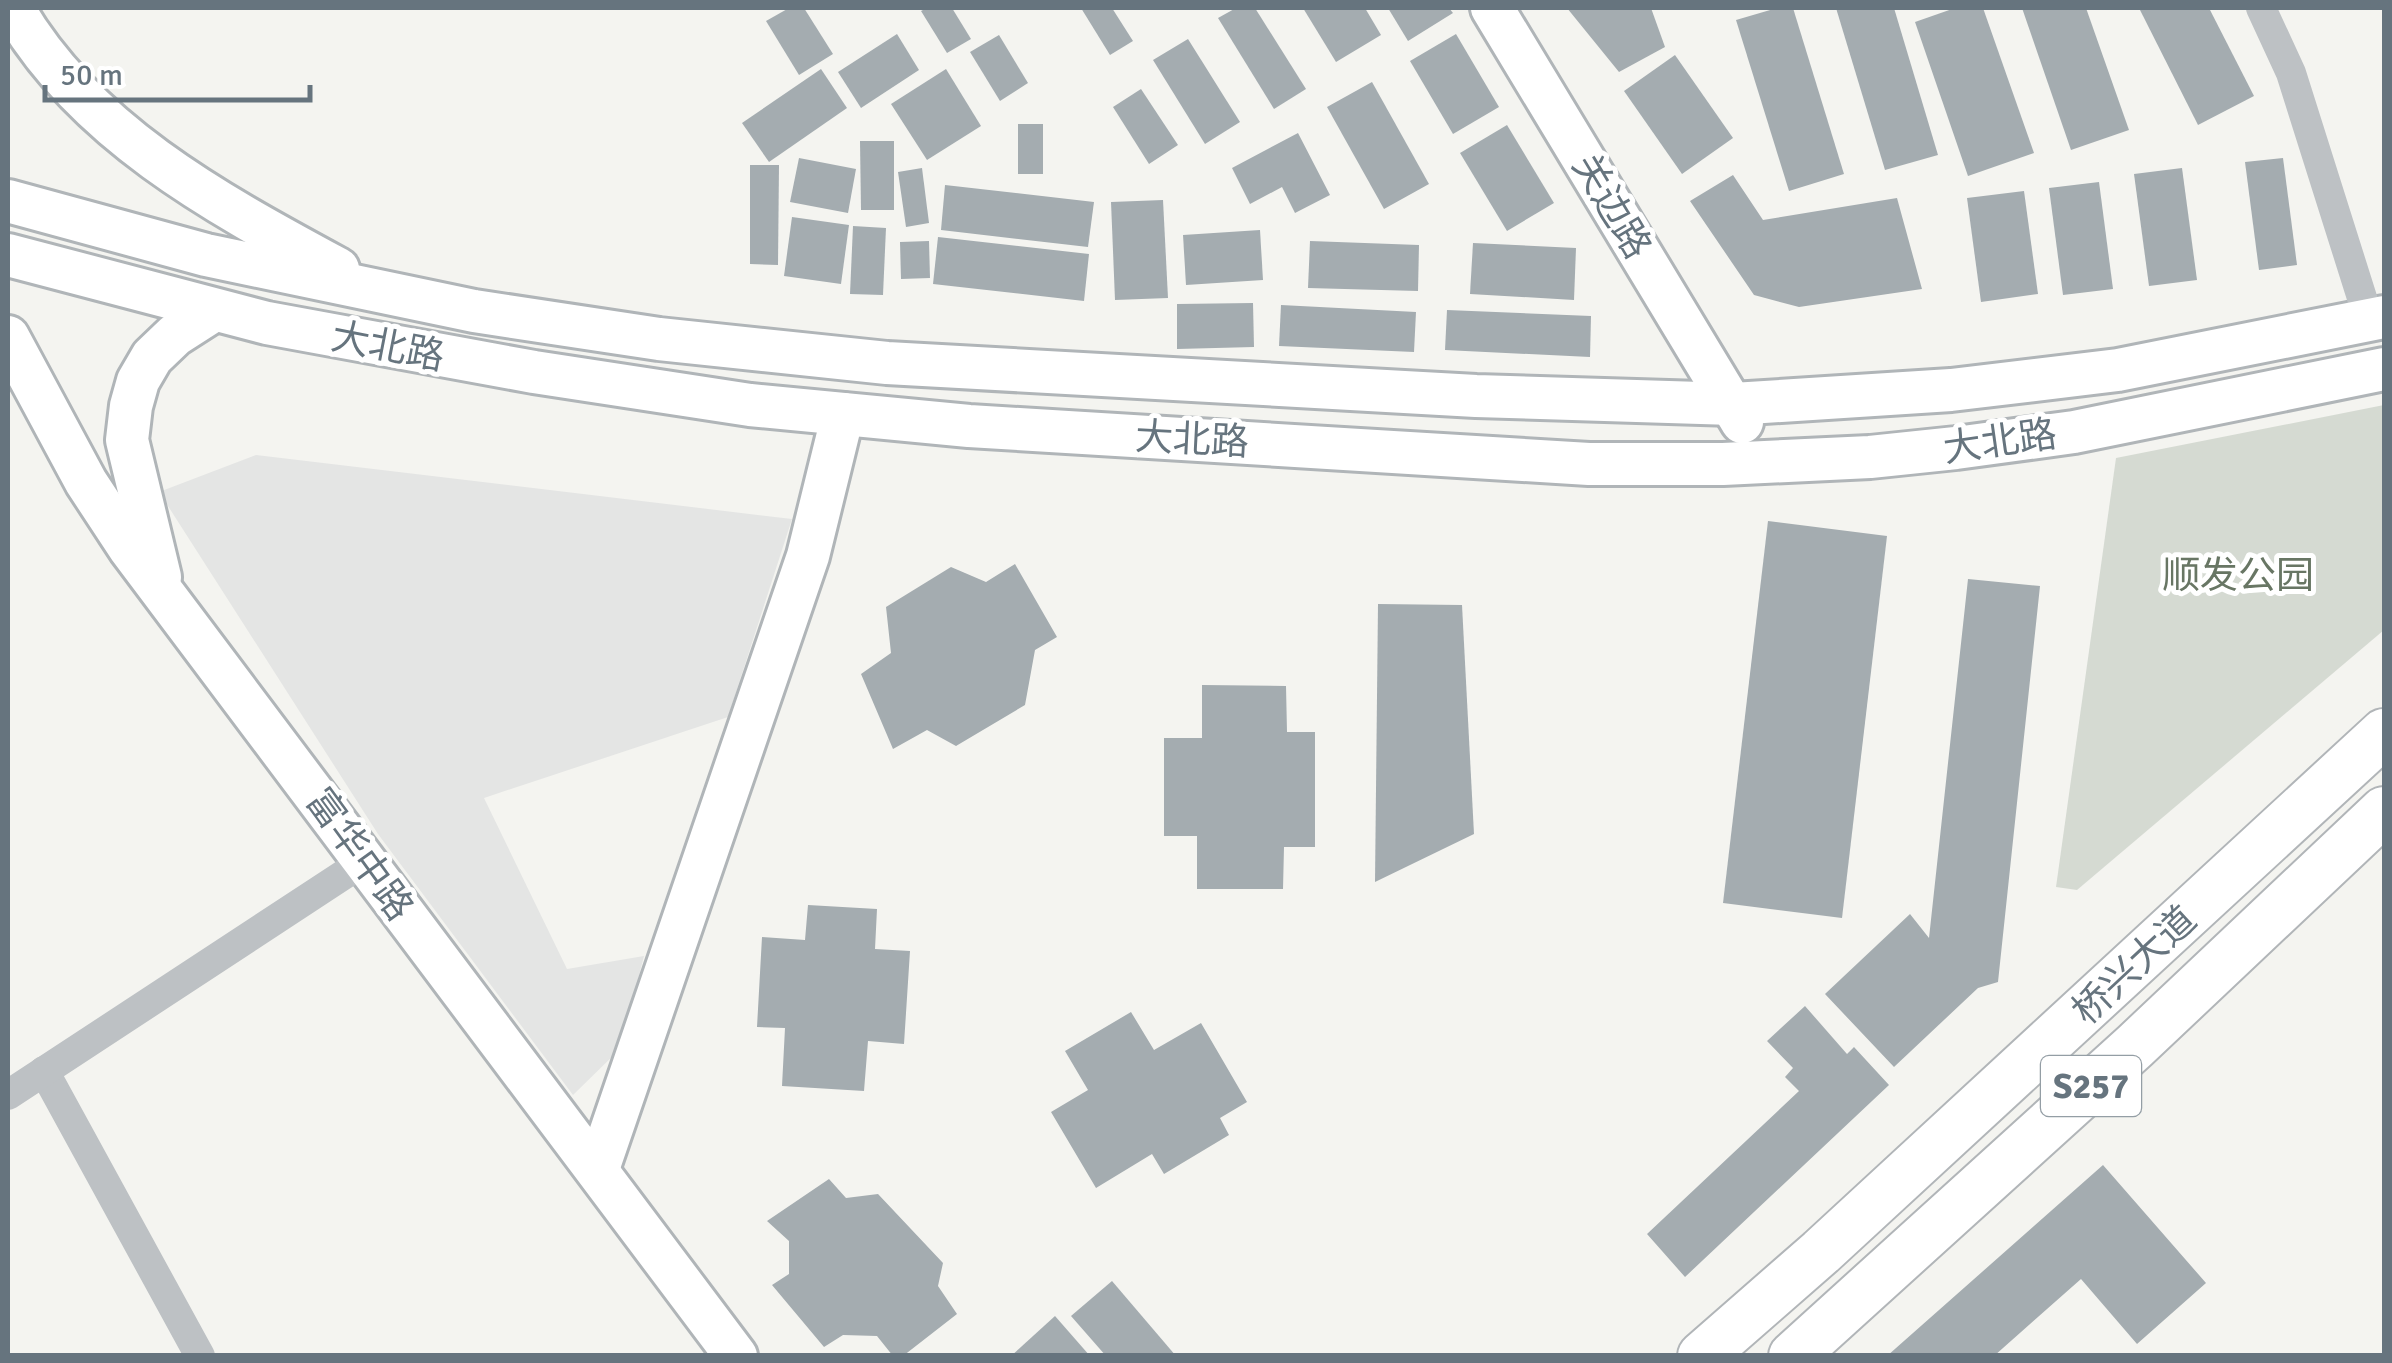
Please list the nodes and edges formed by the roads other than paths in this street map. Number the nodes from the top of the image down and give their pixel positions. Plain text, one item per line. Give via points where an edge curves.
1 (13, 8) edge
2 (1492, 8) edge
3 (2261, 8) edge
4 (8, 201) edge
5 (8, 255) edge
6 (378, 291) junction
7 (214, 310) junction
8 (2377, 319) edge
9 (8, 337) edge
10 (2384, 369) edge
11 (1733, 404) junction
12 (843, 414) junction
13 (1764, 462) junction
14 (164, 592) junction
15 (2384, 733) edge
16 (2384, 811) edge
17 (363, 862) junction
18 (44, 1072) junction
19 (8, 1095) edge
20 (598, 1169) junction
21 (200, 1356) edge
22 (736, 1356) edge
23 (1702, 1356) edge
24 (1793, 1356) edge

1 - 6 main road via 75,92 145,152 232,212
2 - 11 main road, 关边路
3 - 8 street via 2292,73
4 - 6 main road, 大北路 via 206,255
5 - 7 main road, 大北路
6 - 11 main road, 大北路 via 659,339 869,361
7 - 12 main road, 大北路 via 534,372
7 - 14 main road via 152,357 130,406 127,440
8 - 11 main road, 大北路 via 2118,370 1951,390
9 - 14 main road, 富华中路 via 86,482
10 - 13 main road, 大北路 via 2074,432
11 - 13 main road, 关边路
12 - 13 main road, 大北路 via 1590,464
12 - 20 main road via 808,556
14 - 17 main road, 富华中路
15 - 23 main road, 桥兴大道 / S257
16 - 24 main road, 桥兴大道 / S257
17 - 18 street
17 - 20 main road, 富华中路
18 - 19 street
18 - 21 street
20 - 22 main road, 富华中路

